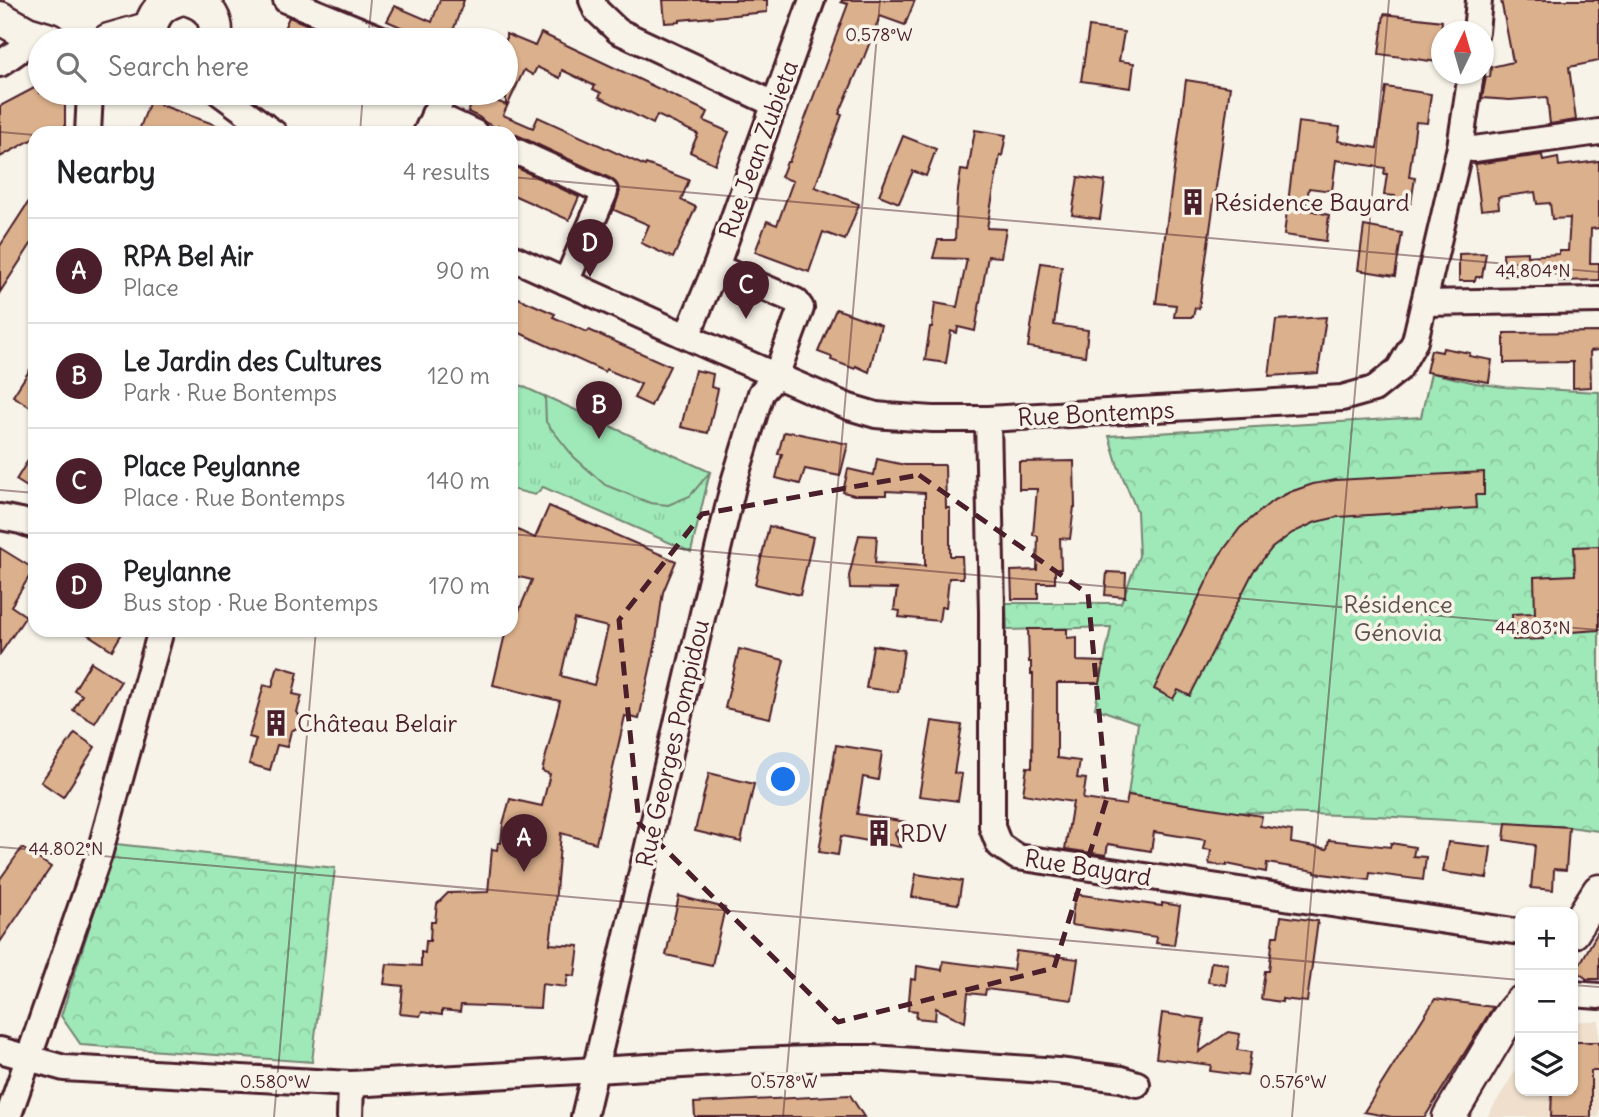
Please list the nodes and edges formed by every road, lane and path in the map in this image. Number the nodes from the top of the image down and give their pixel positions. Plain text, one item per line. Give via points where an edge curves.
1 (176, 0) edge
2 (286, 0) edge
3 (592, 0) edge
4 (812, 0) edge
5 (1479, 0) edge
6 (1477, 21) edge
7 (152, 28) edge
8 (355, 28) edge
9 (26, 30) edge
10 (0, 64) edge
11 (1469, 84) edge
12 (774, 104) junction
13 (89, 105) edge
14 (237, 105) edge
15 (435, 113) edge
16 (88, 126) edge
17 (265, 126) edge
18 (461, 126) edge
19 (1599, 132) edge
20 (1460, 147) junction
21 (518, 152) edge
22 (518, 260) edge
23 (716, 267) junction
24 (566, 282) junction
25 (1599, 300) edge
26 (1424, 303) junction
27 (687, 336) junction
28 (776, 376) junction
29 (988, 419) junction
30 (0, 517) edge
31 (28, 524) edge
32 (159, 637) edge
33 (1599, 891) edge
34 (1578, 924) edge
35 (1515, 931) edge
36 (1578, 994) edge
37 (1599, 996) edge
38 (1515, 1009) edge
39 (1515, 1043) edge
40 (0, 1050) edge
41 (29, 1059) junction
42 (595, 1071) junction
43 (351, 1084) junction
44 (1137, 1084) dead end
45 (8, 1117) edge
46 (350, 1117) edge
47 (584, 1117) edge
48 (1449, 1117) edge
49 (1470, 1117) edge

1 - 7 street via 157,12
2 - 8 street
3 - 12 street via 618,31
4 - 12 street, Rue Jean Zubieta
5 - 6 street
9 - 10 street via 19,51
11 - 20 street, Rue Bontemps
12 - 23 street, Rue Jean Zubieta
13 - 16 street
14 - 17 street
15 - 18 street
19 - 20 street
20 - 26 street, Rue Bontemps
21 - 24 street via 605,191
22 - 24 street, Rue Bontemps
23 - 27 street, Rue Jean Zubieta
23 - 28 street, Rue Georges Pompidou via 796,301 801,308
24 - 27 street, Rue Bontemps
25 - 26 street
26 - 29 street, Rue Bontemps via 1415,341 1399,369 1374,389 1342,398
27 - 28 street, Rue Bontemps
28 - 29 street, Rue Bontemps via 876,415
28 - 42 street, Rue Georges Pompidou via 761,393 734,482
29 - 35 street, Rue Bayard via 992,827 999,845 1017,857
30 - 31 street
32 - 41 street via 99,855
33 - 34 street
36 - 37 street
38 - 48 street
39 - 49 street
40 - 41 street
41 - 43 street via 64,1068
41 - 45 street
42 - 43 street
42 - 44 street via 872,1058 1058,1071
42 - 47 street, Rue Georges Pompidou
43 - 46 street

